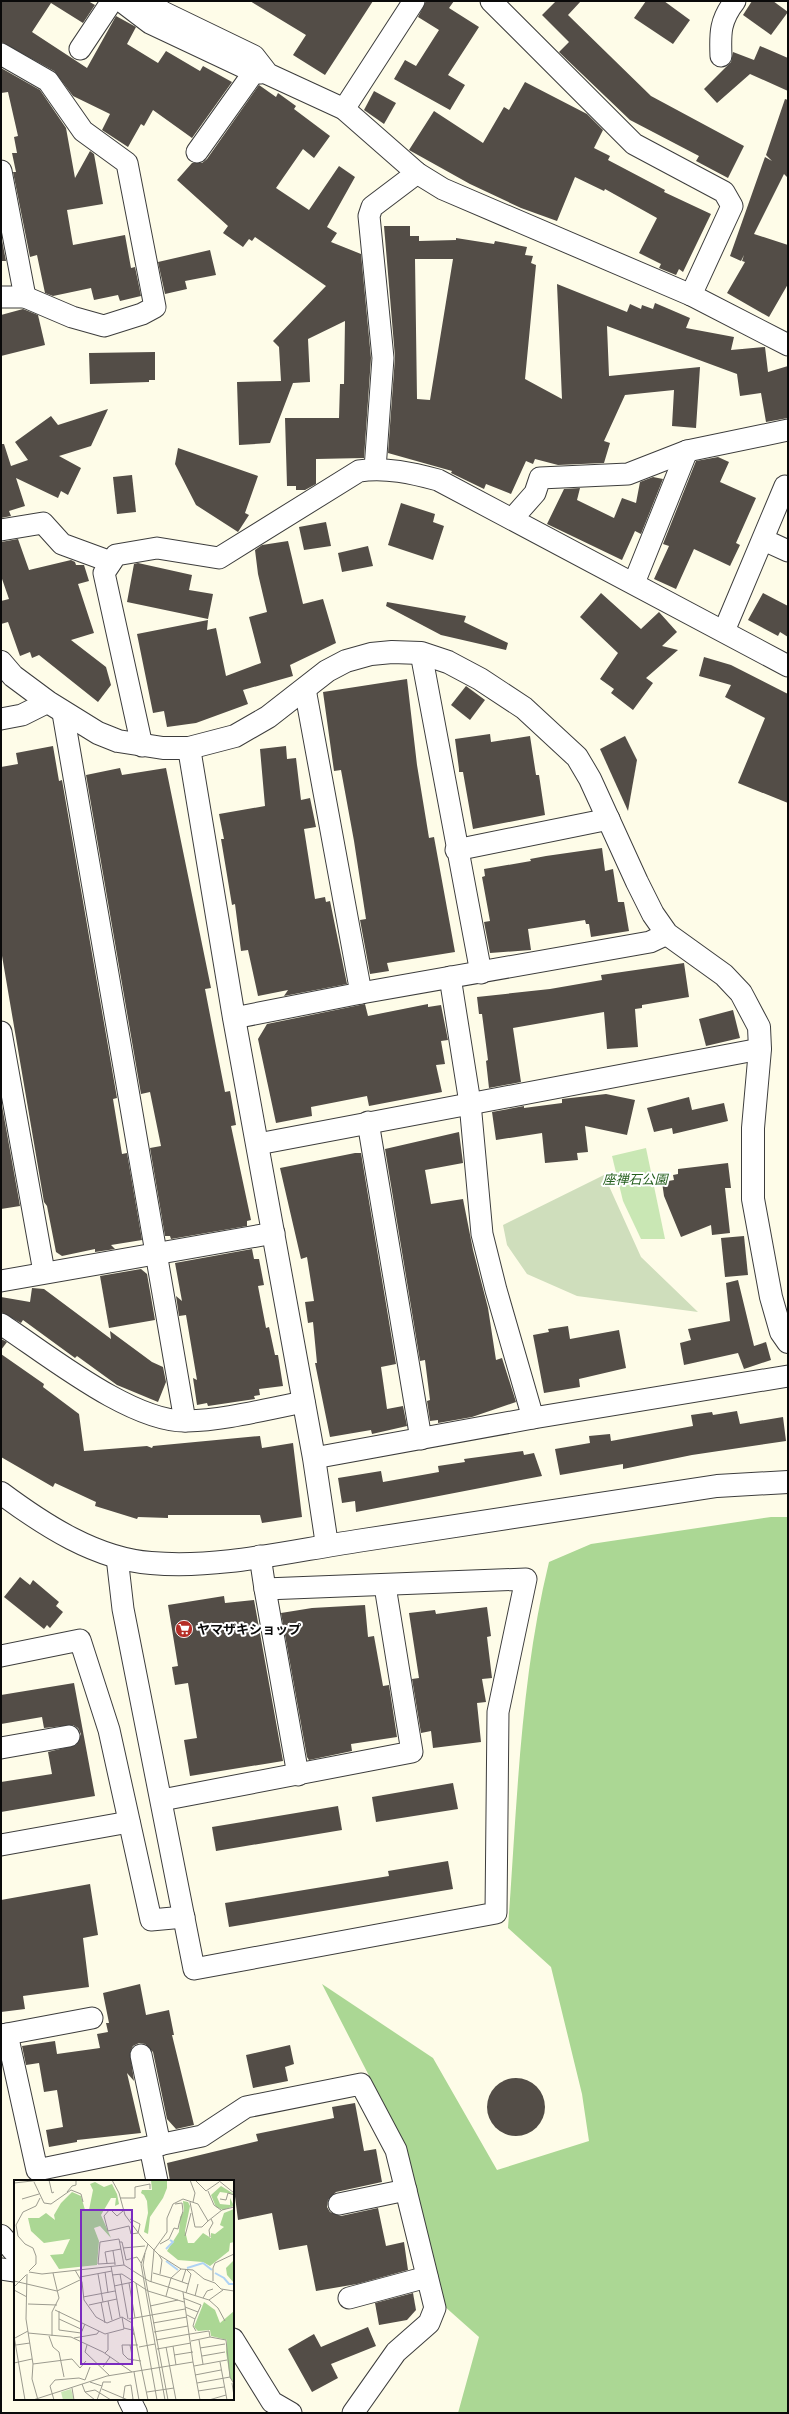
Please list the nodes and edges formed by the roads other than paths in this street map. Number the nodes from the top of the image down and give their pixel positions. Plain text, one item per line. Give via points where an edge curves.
1 (112, 1) edge
2 (121, 1) edge
3 (148, 1) edge
4 (414, 1) edge
5 (491, 1) edge
6 (735, 1) edge
7 (80, 49) dead end
8 (1, 54) edge
9 (721, 56) dead end
10 (261, 73) junction
11 (344, 110) junction
12 (196, 152) dead end
13 (1, 171) edge
14 (417, 173) junction
15 (690, 295) junction
16 (1, 297) edge
17 (25, 297) junction
18 (788, 344) edge
19 (788, 430) edge
20 (687, 451) junction
21 (375, 469) junction
22 (788, 487) edge
23 (512, 518) junction
24 (1, 530) edge
25 (764, 540) junction
26 (788, 551) edge
27 (111, 562) junction
28 (634, 584) junction
29 (724, 630) junction
30 (421, 653) junction
31 (1, 662) edge
32 (788, 666) edge
33 (305, 689) junction
34 (55, 707) junction
35 (1, 719) edge
36 (142, 746) junction
37 (189, 748) junction
38 (609, 819) junction
39 (456, 850) junction
40 (667, 934) junction
41 (480, 973) junction
42 (450, 977) junction
43 (361, 993) junction
44 (234, 1018) junction
45 (1, 1032) edge
46 (760, 1049) junction
47 (470, 1103) junction
48 (368, 1122) junction
49 (258, 1144) junction
50 (274, 1233) junction
51 (155, 1253) junction
52 (44, 1272) junction
53 (1, 1281) edge
54 (1, 1324) edge
55 (786, 1335) edge
56 (788, 1376) edge
57 (304, 1402) junction
58 (533, 1418) junction
59 (185, 1422) junction
60 (421, 1439) junction
61 (314, 1458) junction
62 (788, 1482) edge
63 (1, 1493) edge
64 (327, 1545) junction
65 (260, 1556) junction
66 (117, 1557) junction
67 (385, 1586) junction
68 (265, 1589) junction
69 (1, 1656) edge
70 (69, 1736) dead end
71 (1, 1748) edge
72 (298, 1775) junction
73 (162, 1800) junction
74 (129, 1822) junction
75 (1, 1845) edge
76 (184, 1916) junction
77 (92, 2018) dead end
78 (4, 2035) edge
79 (141, 2055) dead end
80 (155, 2146) junction
81 (157, 2180) edge
82 (406, 2190) junction
83 (339, 2204) dead end
84 (1, 2236) edge
85 (14, 2251) edge
86 (1, 2269) edge
87 (14, 2271) edge
88 (427, 2277) junction
89 (349, 2298) dead end
90 (234, 2341) edge
91 (130, 2400) edge
92 (136, 2413) edge
93 (291, 2413) edge
94 (353, 2413) edge

1 - 7 street
2 - 10 street via 150,23
3 - 10 street via 163,12 254,56
4 - 11 street
5 - 15 street via 634,144 724,192 732,206
6 - 9 street via 725,14 720,34
8 - 17 street via 48,81 83,131 126,163 155,307 142,314 104,326 72,317
10 - 11 street
10 - 12 street
11 - 14 street
13 - 17 street
14 - 15 street via 443,189
14 - 21 street via 372,207 369,216 383,358
15 - 18 street
16 - 17 street
19 - 20 street
20 - 23 street via 628,474 540,478 535,493
20 - 28 street
21 - 23 street via 412,473 438,480
21 - 27 street via 360,471 219,558 157,548 116,555
22 - 25 street via 785,486
23 - 28 street
24 - 27 street via 43,523 62,544
25 - 26 street
25 - 29 street
27 - 36 street via 104,573
28 - 29 street
29 - 32 street
30 - 33 street via 371,654 346,661 327,671
30 - 38 street via 448,662 480,679 524,708 555,735 577,757
30 - 39 street
31 - 34 street via 13,676
33 - 37 street via 268,717 235,736
33 - 43 street
34 - 35 street
34 - 36 street via 98,733 118,741
34 - 51 street
36 - 37 street
37 - 44 street
38 - 39 street
38 - 40 street via 653,914
39 - 41 street
40 - 41 street via 650,942
40 - 46 street via 724,975 741,992 759,1027
41 - 42 street
42 - 43 street
42 - 47 street
43 - 44 street
44 - 49 street
45 - 52 street
46 - 47 street
46 - 55 street via 753,1128 753,1199 771,1297
47 - 48 street
47 - 58 street via 482,1234
48 - 49 street
48 - 60 street
49 - 50 street
50 - 51 street
50 - 57 street
51 - 52 street
51 - 59 street
52 - 53 street
54 - 59 street via 128,1406 155,1417
56 - 58 street
57 - 59 street via 209,1420
57 - 61 street
58 - 60 street
60 - 61 street
61 - 64 street
62 - 64 street via 717,1486
63 - 66 street via 67,1536
64 - 65 street
65 - 66 street via 182,1564 150,1563
65 - 68 street
66 - 73 street via 123,1609
67 - 68 street
67 - 72 street via 412,1752
67 - 76 street via 526,1579 498,1712 496,1913 194,1969
68 - 72 street
69 - 74 street via 80,1640 109,1730
70 - 71 street
72 - 73 street
73 - 76 street
74 - 75 street
74 - 76 street via 151,1920
77 - 78 street
78 - 80 street via 37,2170
79 - 80 street
80 - 81 street
80 - 82 street via 202,2136 246,2107 361,2084 396,2150
82 - 83 street
82 - 88 street
84 - 85 street
86 - 87 street
88 - 89 street
88 - 94 street via 435,2308 429,2323 396,2352
90 - 93 street via 272,2402
91 - 92 street

